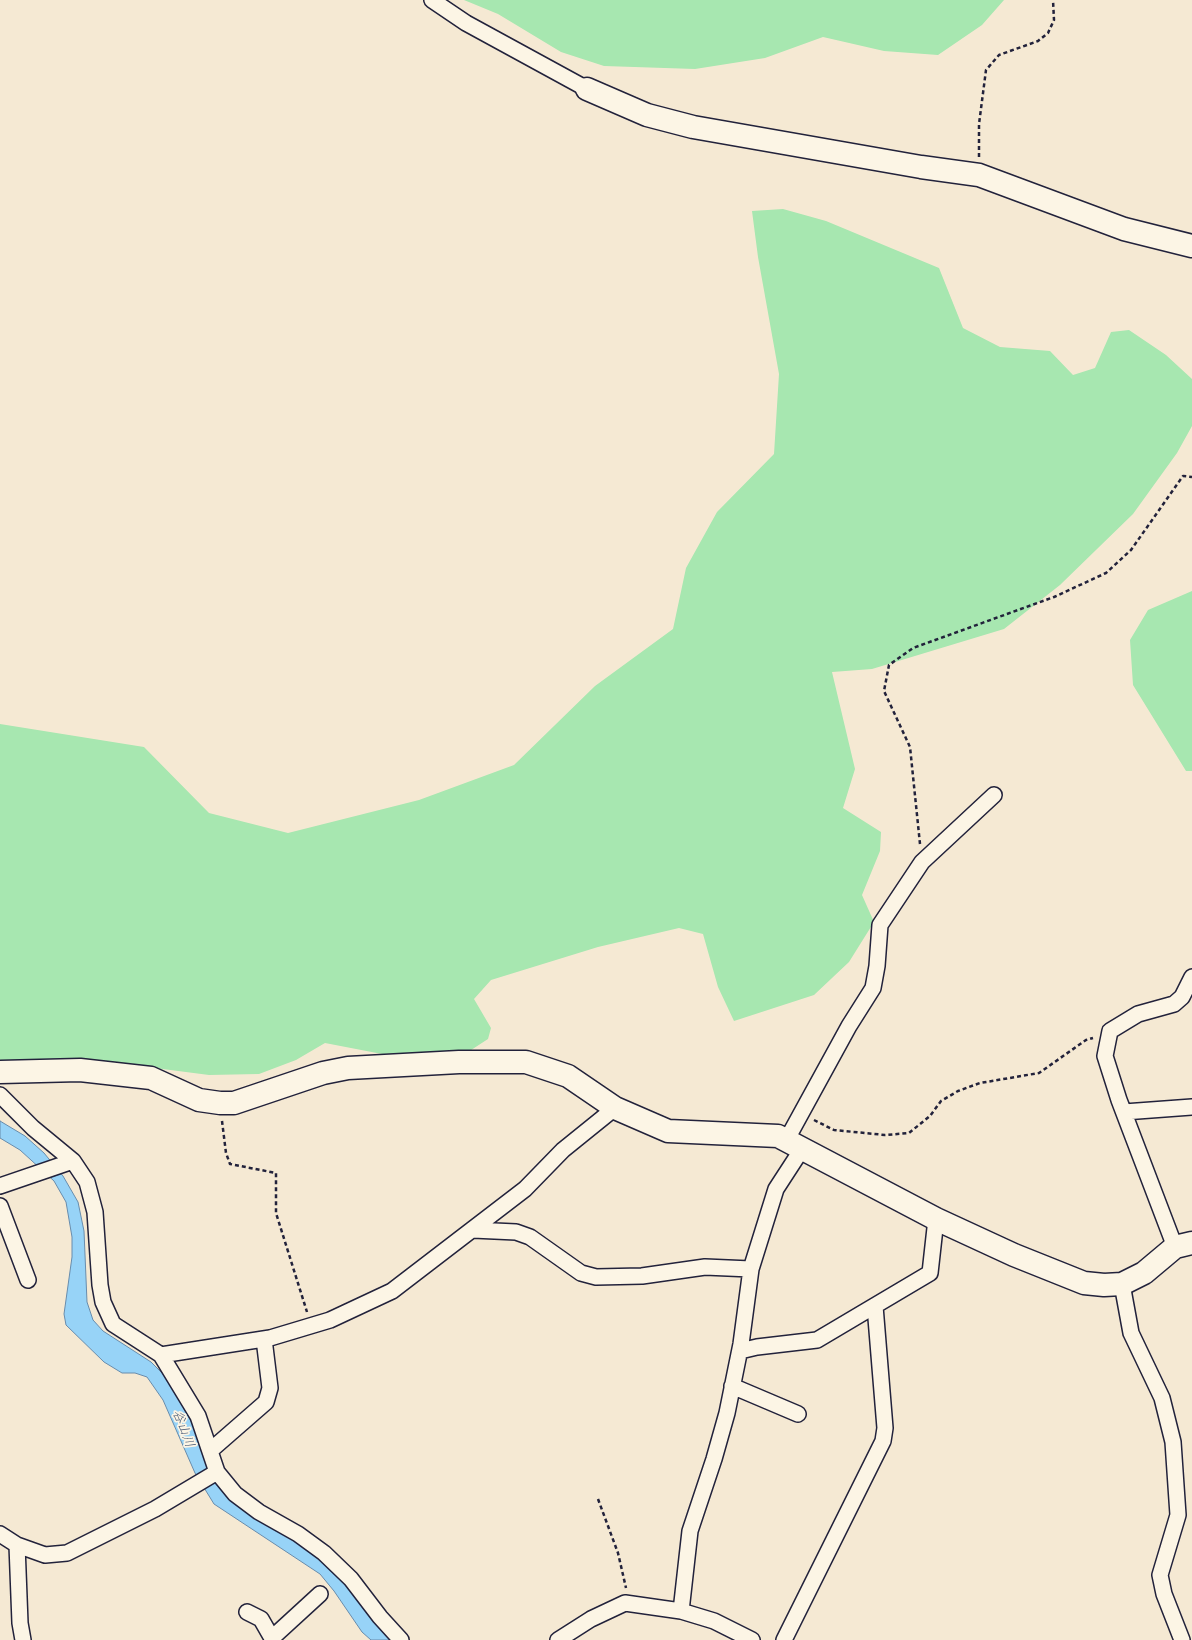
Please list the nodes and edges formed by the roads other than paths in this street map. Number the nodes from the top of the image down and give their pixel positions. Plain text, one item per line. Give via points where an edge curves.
1 (432, 0) edge
2 (587, 89) joint
3 (1192, 246) edge
4 (994, 795) dead end
5 (1192, 976) edge
6 (0, 1072) edge
7 (0, 1095) edge
8 (1192, 1107) edge
9 (615, 1108) junction
10 (1124, 1112) junction
11 (794, 1145) junction
12 (74, 1161) junction
13 (0, 1186) edge
14 (0, 1206) edge
15 (936, 1219) junction
16 (473, 1230) junction
17 (1183, 1245) edge
18 (751, 1269) junction
19 (28, 1280) dead end
20 (1122, 1284) junction
21 (875, 1306) junction
22 (264, 1339) junction
23 (740, 1351) junction
24 (161, 1355) junction
25 (732, 1386) junction
26 (798, 1414) dead end
27 (211, 1450) junction
28 (217, 1472) junction
29 (0, 1534) edge
30 (17, 1545) junction
31 (320, 1594) dead end
32 (681, 1611) junction
33 (247, 1612) dead end
34 (272, 1639) edge
35 (23, 1640) edge
36 (401, 1640) edge
37 (558, 1640) edge
38 (752, 1640) edge
39 (784, 1640) edge
40 (1182, 1640) edge

1 - 2 street via 466,23
2 - 3 street via 647,115 693,127 914,166 980,175 1124,229
4 - 11 street via 922,862 880,925 877,966 872,988 802,1113
5 - 10 street via 1182,997 1174,1004 1138,1014 1110,1031 1105,1056
6 - 9 street via 80,1070 151,1078 199,1100 234,1103 323,1073 348,1068 459,1062 526,1062 568,1076
7 - 12 street via 33,1128
8 - 10 street
9 - 11 street via 668,1131 778,1136
9 - 16 street via 563,1150 525,1189
10 - 17 street
11 - 15 street
11 - 18 street via 776,1189
12 - 13 street
12 - 24 street via 87,1182 95,1212 103,1302 113,1324
14 - 19 street
15 - 20 street via 1014,1255 1084,1283
15 - 21 street via 930,1273
16 - 18 street via 516,1232 530,1237 581,1273 596,1277 642,1276 705,1267
16 - 22 street via 392,1291 330,1320
17 - 20 street via 1144,1273
18 - 23 street
20 - 40 street via 1131,1333 1162,1398 1173,1442 1178,1516 1160,1575 1164,1594
21 - 23 street via 817,1340
21 - 39 street via 885,1428 883,1441
22 - 24 street
22 - 27 street via 270,1388 266,1402
23 - 25 street
24 - 27 street via 198,1416
25 - 26 street
25 - 32 street via 714,1459 690,1531
27 - 28 street
28 - 30 street via 155,1509 67,1552 45,1555
28 - 36 street via 235,1494 324,1553 351,1579
29 - 30 street
30 - 35 street
31 - 34 street
32 - 37 street via 625,1604 591,1619
32 - 38 street via 714,1621
33 - 34 street via 261,1619

